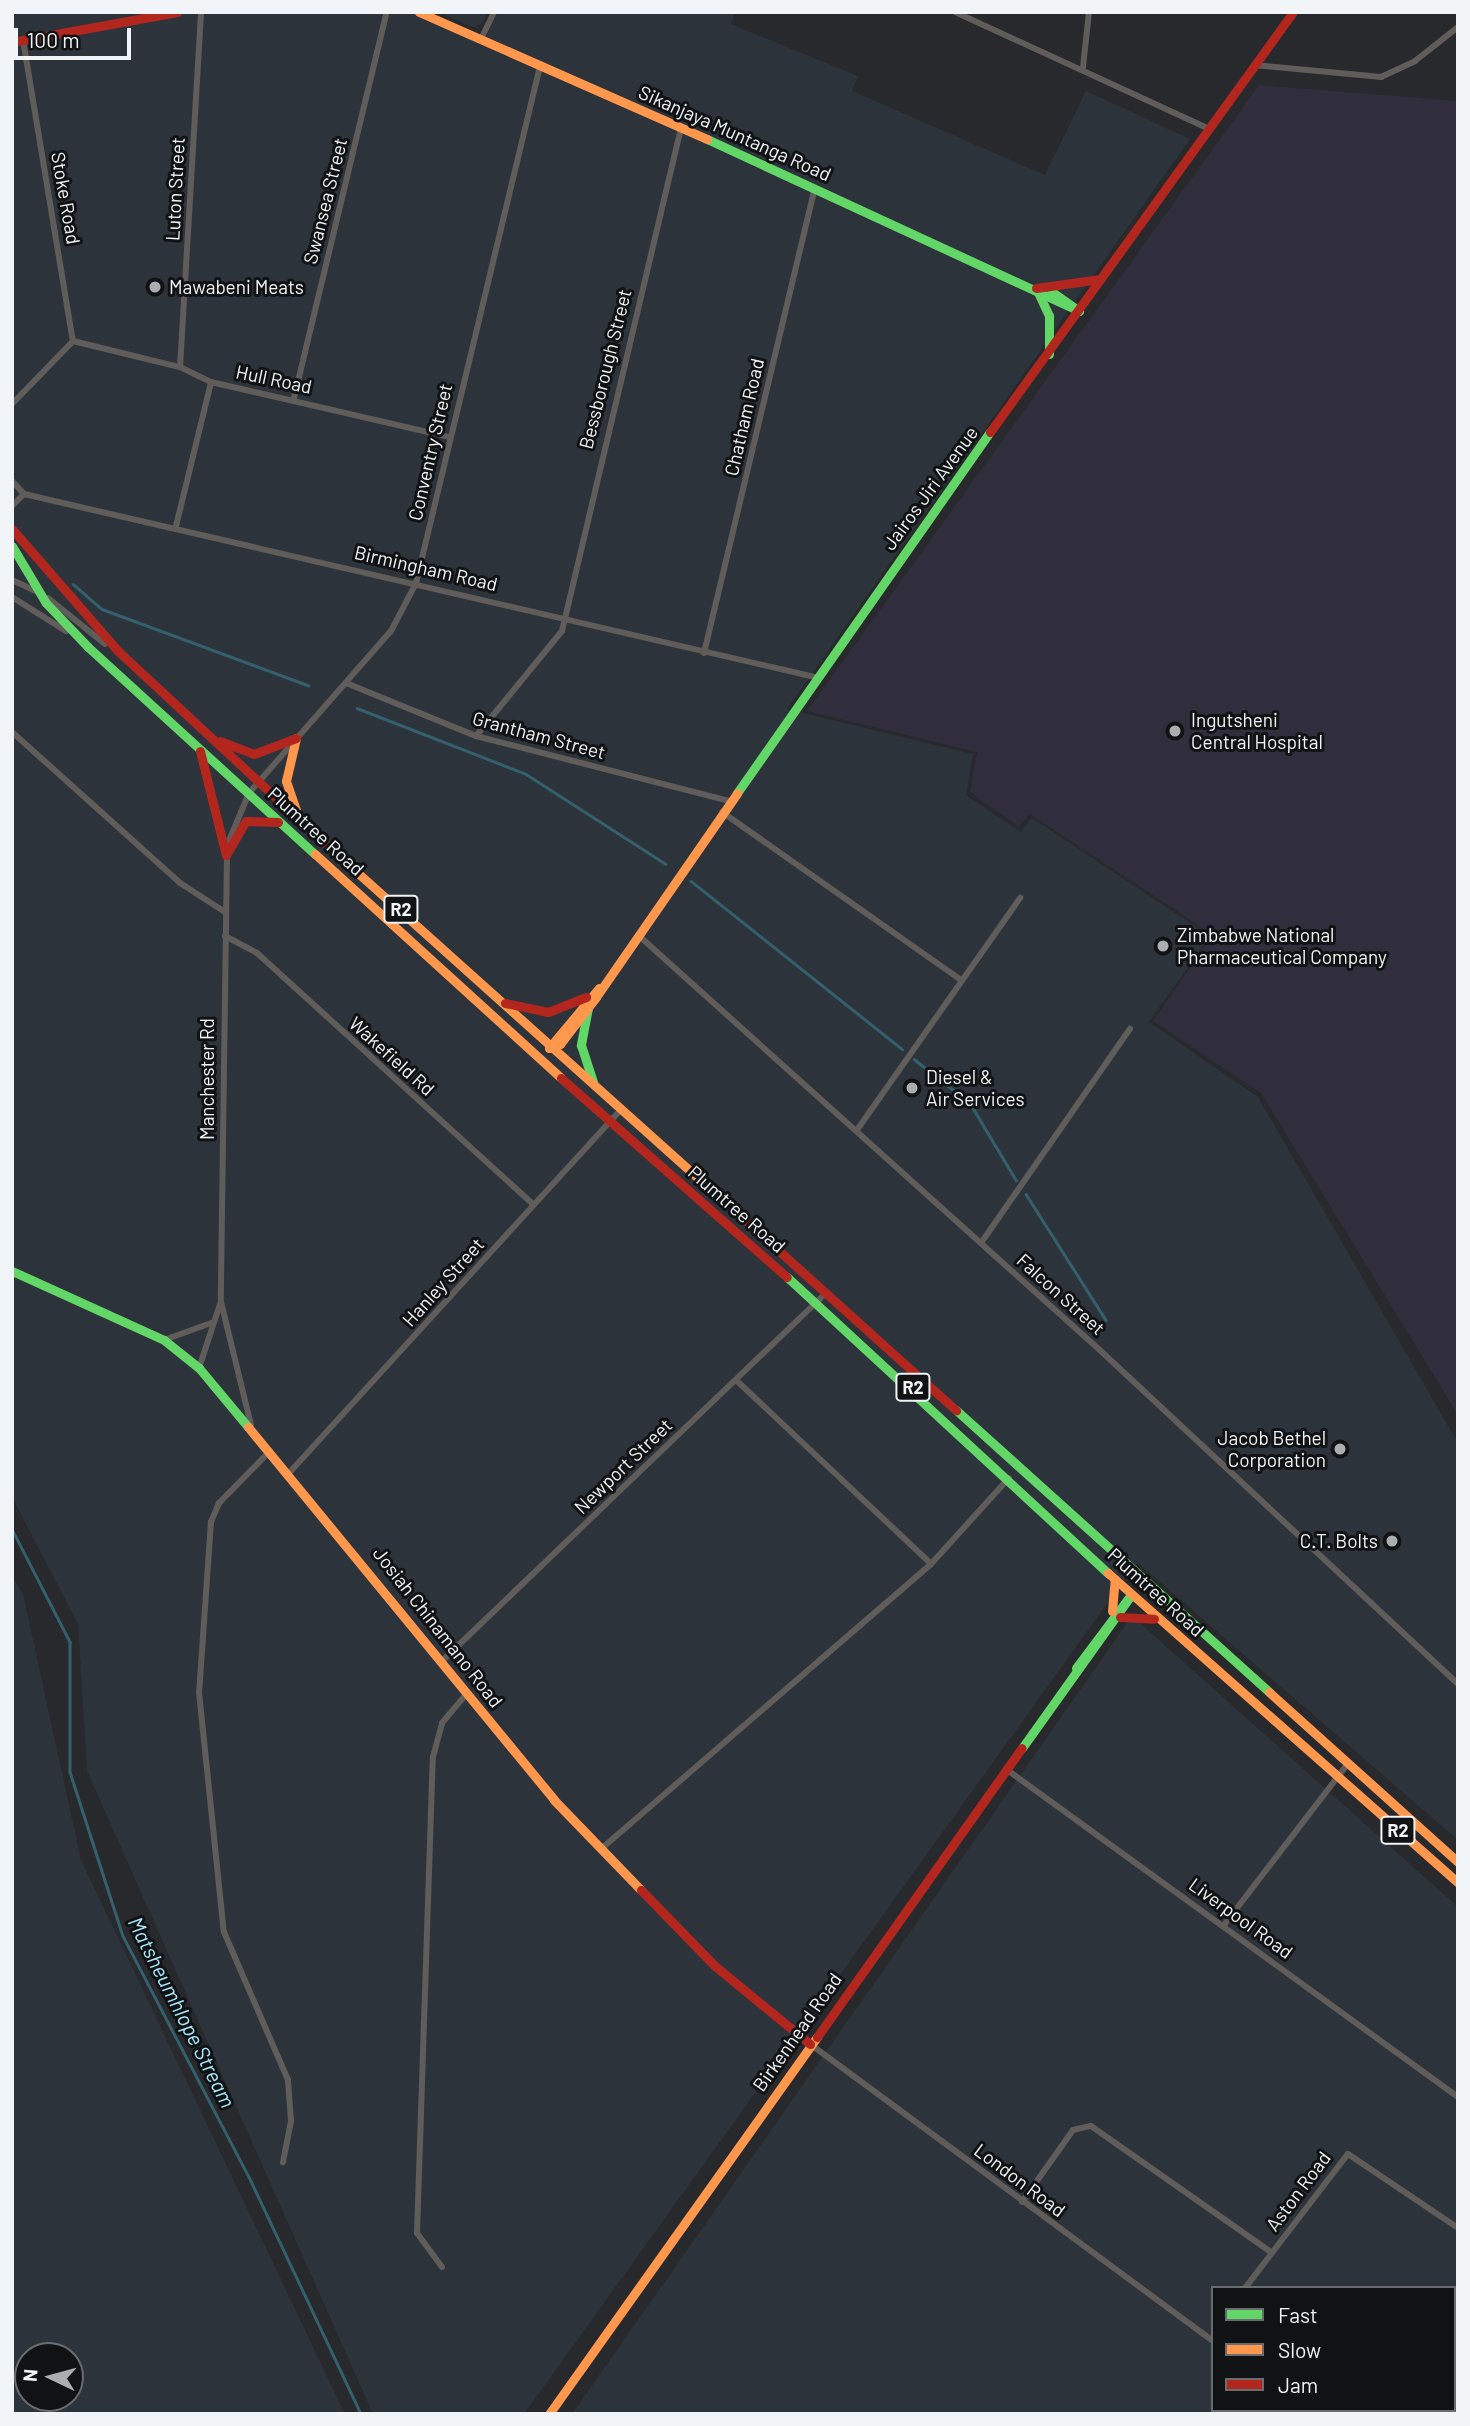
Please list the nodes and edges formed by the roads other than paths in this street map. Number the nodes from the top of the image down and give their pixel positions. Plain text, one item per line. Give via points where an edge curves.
1 (177, 12) edge
2 (201, 12) edge
3 (387, 12) edge
4 (419, 12) edge
5 (494, 12) edge
6 (1089, 12) edge
7 (1293, 12) edge
8 (957, 13) edge
9 (1458, 27) edge
10 (481, 39) junction
11 (17, 41) edge
12 (1254, 65) junction
13 (540, 66) junction
14 (1083, 67) junction
15 (681, 128) junction
16 (1209, 129) junction
17 (815, 188) junction
18 (1105, 276) junction
19 (1036, 288) junction
20 (1079, 311) junction
21 (73, 341) junction
22 (1049, 356) junction
23 (180, 367) junction
24 (211, 382) junction
25 (294, 398) junction
26 (12, 404) edge
27 (450, 437) junction
28 (12, 481) edge
29 (24, 494) junction
30 (12, 506) edge
31 (176, 526) junction
32 (12, 529) edge
33 (12, 546) edge
34 (12, 580) edge
35 (416, 583) junction
36 (39, 593) junction
37 (12, 597) edge
38 (566, 618) junction
39 (88, 647) junction
40 (118, 651) junction
41 (704, 653) junction
42 (820, 678) junction
43 (346, 683) junction
44 (12, 732) edge
45 (476, 736) junction
46 (213, 738) junction
47 (296, 738) junction
48 (198, 746) junction
49 (258, 783) junction
50 (249, 793) junction
51 (730, 801) junction
52 (722, 813) junction
53 (279, 822) junction
54 (300, 822) junction
55 (226, 855) junction
56 (1020, 898) dead end
57 (225, 912) junction
58 (636, 934) junction
59 (225, 936) junction
60 (961, 980) junction
61 (599, 988) junction
62 (586, 997) junction
63 (498, 1000) junction
64 (588, 1009) junction
65 (1130, 1029) dead end
66 (523, 1043) junction
67 (548, 1048) junction
68 (556, 1075) junction
69 (598, 1092) junction
70 (619, 1111) junction
71 (610, 1123) junction
72 (857, 1130) junction
73 (534, 1205) junction
74 (981, 1243) junction
75 (12, 1272) edge
76 (826, 1293) junction
77 (817, 1301) junction
78 (220, 1302) junction
79 (215, 1322) junction
80 (164, 1340) junction
81 (199, 1368) junction
82 (736, 1380) junction
83 (251, 1425) junction
84 (270, 1451) junction
85 (1018, 1469) junction
86 (289, 1473) junction
87 (1008, 1480) junction
88 (1123, 1563) junction
89 (931, 1564) junction
90 (1115, 1579) junction
91 (1131, 1595) junction
92 (1161, 1597) junction
93 (1116, 1614) junction
94 (1161, 1622) junction
95 (442, 1661) junction
96 (1458, 1684) edge
97 (467, 1693) junction
98 (1346, 1766) junction
99 (1004, 1768) junction
100 (1337, 1778) junction
101 (600, 1850) junction
102 (1458, 1863) edge
103 (1458, 1883) edge
104 (1224, 1925) junction
105 (810, 2043) junction
106 (1458, 2097) edge
107 (283, 2162) dead end
108 (1022, 2202) junction
109 (1458, 2228) edge
110 (1271, 2252) junction
111 (442, 2267) dead end
112 (1246, 2286) edge
113 (1211, 2337) edge
114 (549, 2414) edge

1 - 11 main road
2 - 23 street, Luton Street
3 - 25 street, Swansea Street
4 - 10 main road, Sikanjaya Muntanga Road
5 - 10 street
6 - 14 street
7 - 12 main road, Jairos Jiri Avenue
8 - 14 street
9 - 12 street via 1388,76
10 - 13 main road, Sikanjaya Muntanga Road
11 - 21 street, Stoke Road
12 - 16 main road, Jairos Jiri Avenue
13 - 15 main road, Sikanjaya Muntanga Road
13 - 27 street, Conventry Street
14 - 16 street
15 - 17 main road, Sikanjaya Muntanga Road
15 - 38 street, Bessborough Street
16 - 18 main road, Jairos Jiri Avenue
17 - 19 main road, Sikanjaya Muntanga Road
17 - 41 street, Chatham Road
18 - 19 main road via 1078,287
18 - 20 main road, Jairos Jiri Avenue
19 - 20 main road, Sikanjaya Muntanga Road
19 - 22 main road via 1049,316
20 - 22 main road, Jairos Jiri Avenue
21 - 23 street, Hull Road
21 - 26 street
22 - 42 main road, Jairos Jiri Avenue
23 - 24 street, Hull Road
24 - 25 street, Hull Road
24 - 31 street
25 - 27 street, Hull Road
27 - 35 street, Conventry Street
28 - 29 street
29 - 30 street
29 - 31 street, Birmingham Road
31 - 35 street, Birmingham Road
32 - 40 main road, Plumtree Road / R2
33 - 36 main road, Plumtree Road / R2
34 - 36 street
35 - 38 street, Birmingham Road
35 - 43 street, Conventry Street via 391,631
36 - 39 main road, Plumtree Road / R2
36 - 40 street
37 - 39 street
38 - 41 street, Birmingham Road
38 - 45 street, Bessborough Street via 555,642
39 - 48 main road, Plumtree Road / R2
40 - 46 main road, Plumtree Road / R2
41 - 42 street, Birmingham Road
42 - 51 main road, Jairos Jiri Avenue
43 - 45 street, Grantham Street
43 - 47 street, Conventry Street
44 - 57 street via 180,883
45 - 51 street, Grantham Street
46 - 47 main road via 254,754
46 - 49 main road, Plumtree Road / R2
47 - 49 street, Conventry Street
47 - 54 main road via 286,781
48 - 50 main road, Plumtree Road / R2
48 - 55 main road via 215,790
49 - 50 street, Conventry Street
49 - 54 main road, Plumtree Road / R2
50 - 53 main road, Plumtree Road / R2
50 - 55 street, Conventry Street via 233,822
51 - 52 main road, Jairos Jiri Avenue
52 - 58 main road, Jairos Jiri Avenue
52 - 60 street
53 - 55 main road via 246,821
53 - 66 main road, Plumtree Road / R2
54 - 63 main road, Plumtree Road / R2
55 - 57 street, Manchester Rd
56 - 60 street
57 - 59 street, Manchester Rd
58 - 61 main road, Jairos Jiri Avenue
58 - 72 street, Falcon Street
59 - 73 street, Wakefield Rd via 257,953
59 - 78 street, Manchester Rd
60 - 72 street
61 - 62 main road
61 - 64 main road
62 - 63 main road via 548,1012
62 - 67 main road
63 - 67 main road, Plumtree Road / R2
64 - 67 main road
64 - 69 main road via 581,1045
65 - 74 street
66 - 67 main road
66 - 68 main road, Plumtree Road / R2
67 - 68 main road
67 - 69 main road, Plumtree Road / R2
68 - 71 main road, Plumtree Road / R2
69 - 70 main road, Plumtree Road / R2
70 - 71 street, Hanley Street
70 - 76 main road, Plumtree Road / R2
71 - 73 street, Hanley Street
71 - 77 main road, Plumtree Road / R2
72 - 74 street, Falcon Street
73 - 86 street, Hanley Street
74 - 96 street, Falcon Street
75 - 80 main road, Josiah Chinamano Road
76 - 77 street, Newport Street
76 - 85 main road, Plumtree Road / R2
77 - 82 street, Newport Street
77 - 87 main road, Plumtree Road / R2
78 - 79 street
78 - 83 street
79 - 80 street
79 - 81 street
80 - 81 main road, Josiah Chinamano Road
81 - 83 main road, Josiah Chinamano Road
82 - 89 street
82 - 95 street, Newport Street
83 - 84 main road, Josiah Chinamano Road
84 - 86 main road, Josiah Chinamano Road
84 - 107 street via 219,1503 211,1522 199,1692 224,1932 288,2080 290,2121
85 - 87 street
85 - 88 main road, Plumtree Road / R2
86 - 95 main road, Josiah Chinamano Road
87 - 89 street
87 - 90 main road, Plumtree Road / R2
88 - 91 main road
88 - 92 main road, Plumtree Road / R2
89 - 101 street
90 - 91 main road, Plumtree Road / R2
90 - 93 main road
91 - 92 main road
91 - 93 main road, Birkenhead Road
91 - 94 main road, Plumtree Road / R2
92 - 98 main road, Plumtree Road / R2
93 - 94 main road
93 - 99 main road, Birkenhead Road
94 - 100 main road, Plumtree Road / R2
95 - 97 main road, Josiah Chinamano Road
97 - 101 main road, Josiah Chinamano Road
97 - 111 street via 442,1723 433,1757 417,2232
98 - 100 street
98 - 102 main road, Plumtree Road / R2
99 - 104 street, Liverpool Road
99 - 105 main road, Birkenhead Road
100 - 103 main road, Plumtree Road / R2
100 - 104 street
101 - 105 main road, Josiah Chinamano Road via 715,1966
104 - 106 street, Liverpool Road
105 - 108 street, London Road
105 - 114 main road, Birkenhead Road
108 - 110 street via 1073,2130 1091,2126
108 - 113 street, London Road
109 - 110 street, Aston Road via 1350,2154
110 - 112 street, Aston Road

